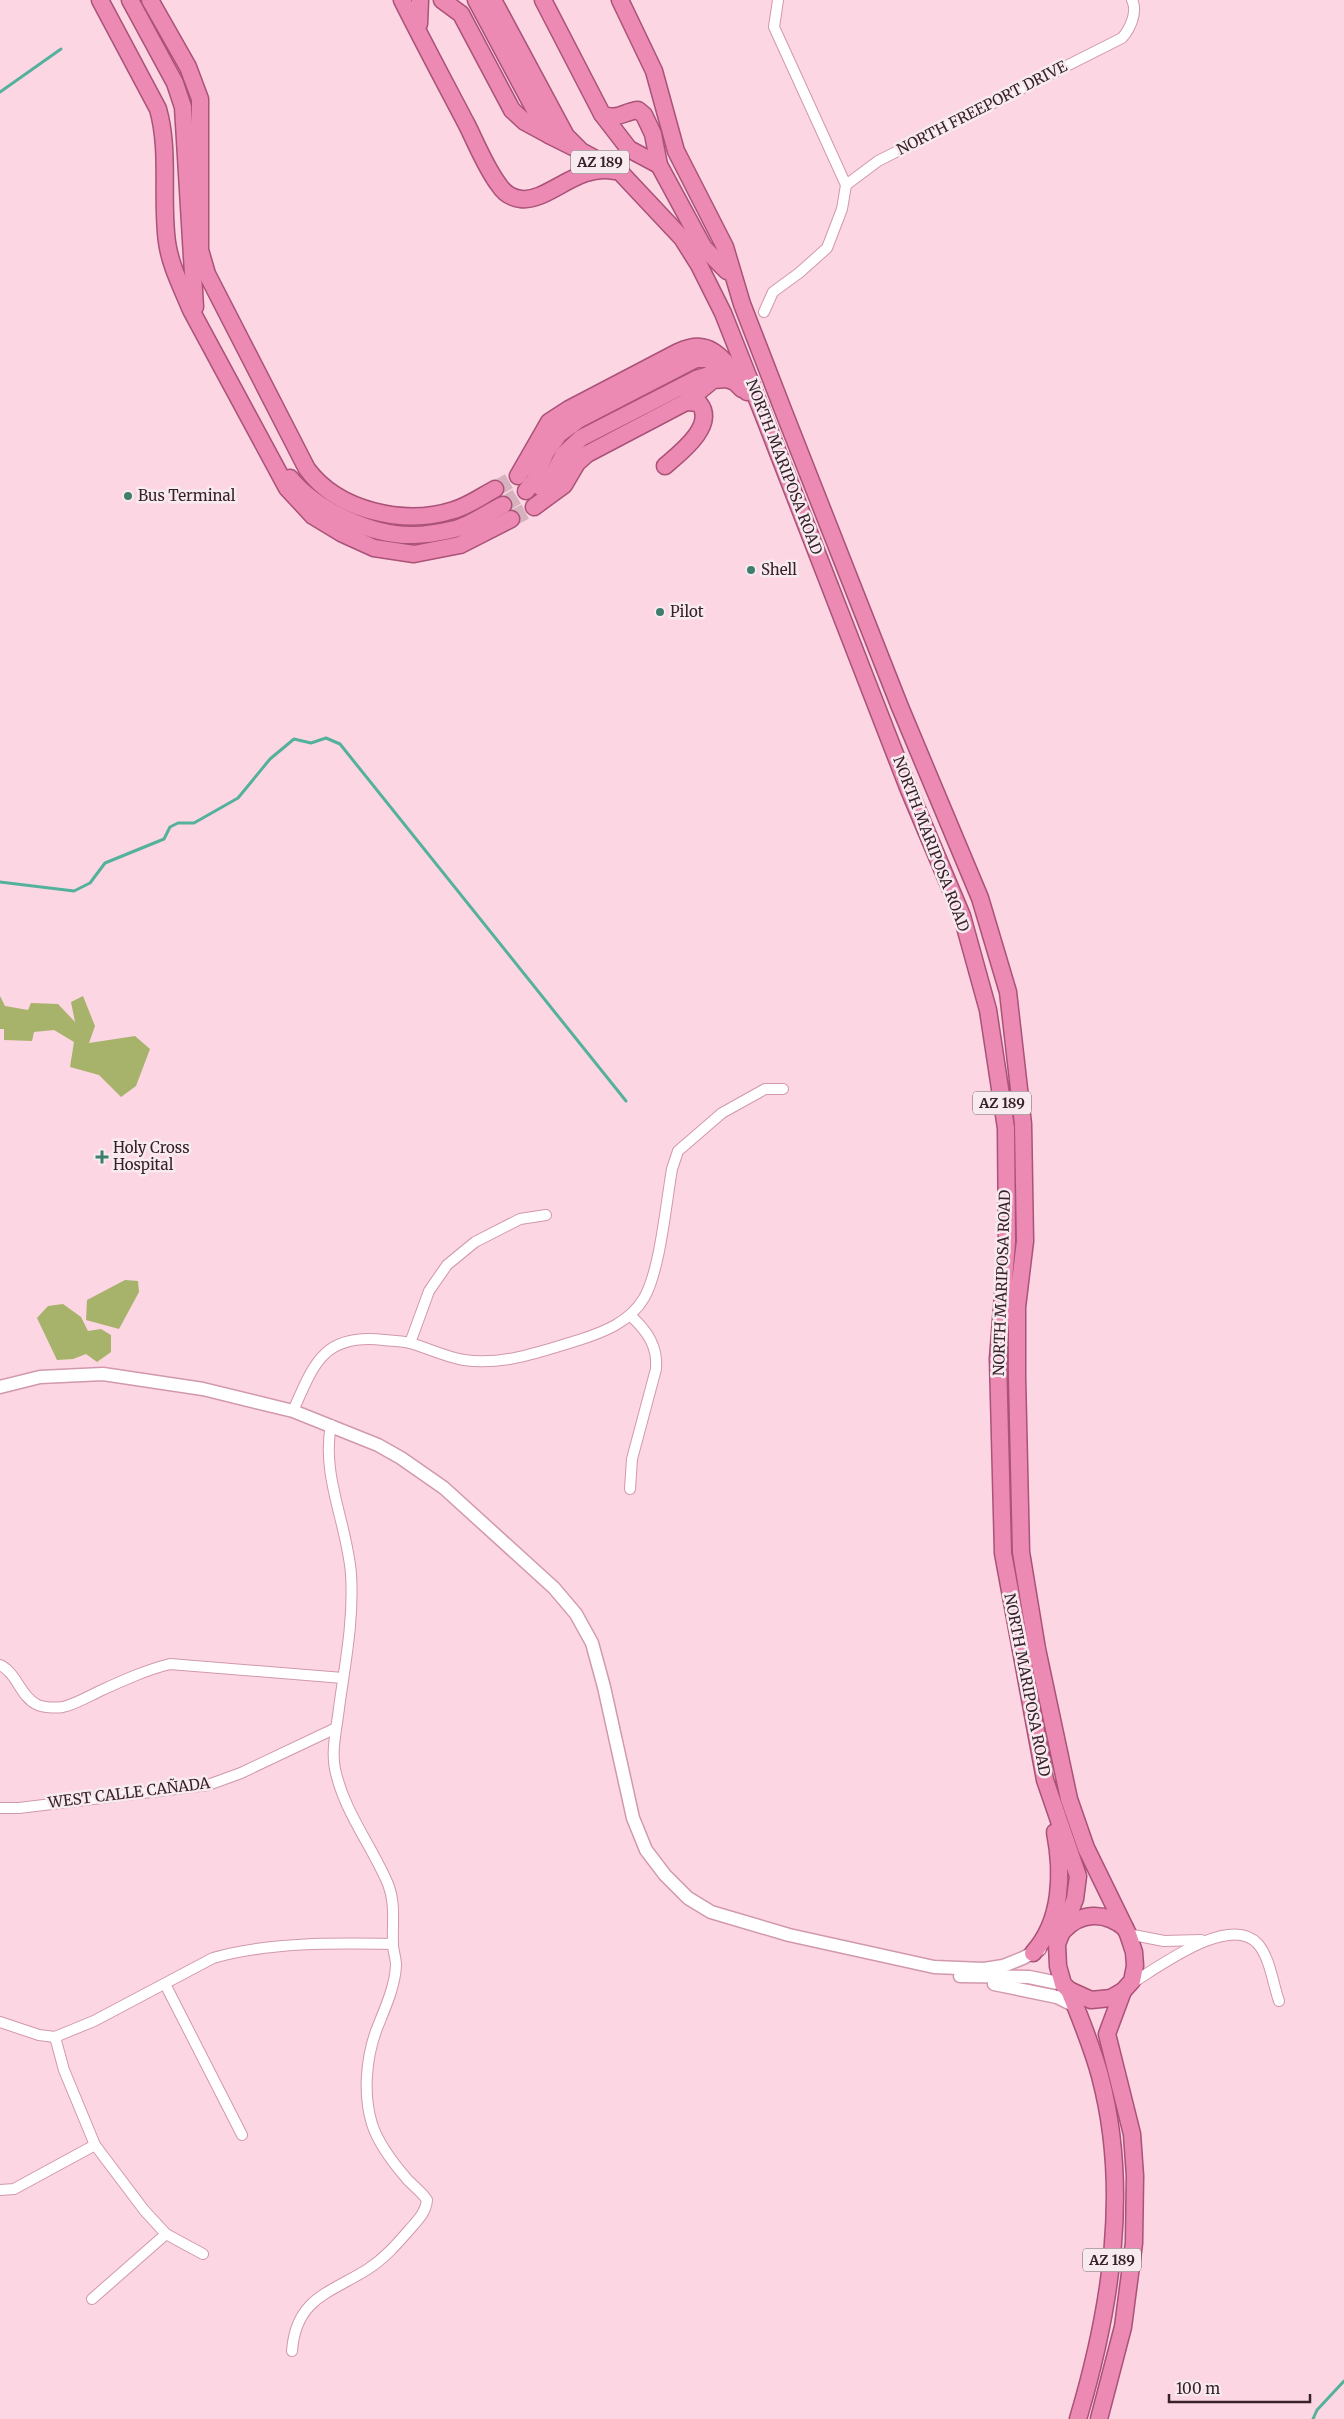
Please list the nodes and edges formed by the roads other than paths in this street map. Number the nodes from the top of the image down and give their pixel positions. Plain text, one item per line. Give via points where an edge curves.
1 (100, 0) edge
2 (110, 0) edge
3 (120, 0) edge
4 (130, 0) edge
5 (140, 0) edge
6 (150, 0) edge
7 (163, 0) edge
8 (402, 0) edge
9 (410, 0) edge
10 (420, 0) edge
11 (501, 0) edge
12 (507, 0) edge
13 (543, 0) edge
14 (620, 0) edge
15 (778, 0) edge
16 (1132, 0) edge
17 (443, 1) edge
18 (477, 1) edge
19 (509, 20) junction
20 (420, 31) junction
21 (516, 42) junction
22 (602, 114) junction
23 (667, 122) junction
24 (549, 135) junction
25 (581, 152) junction
26 (659, 165) junction
27 (620, 172) junction
28 (846, 185) junction
29 (190, 212) junction
30 (727, 271) junction
31 (736, 287) junction
32 (182, 288) junction
33 (220, 301) junction
34 (742, 304) junction
35 (191, 310) junction
36 (764, 312) dead end
37 (722, 313) junction
38 (201, 329) junction
39 (725, 374) junction
40 (686, 402) junction
41 (760, 409) junction
42 (267, 451) junction
43 (665, 466) dead end
44 (528, 491) junction
45 (503, 504) junction
46 (783, 1089) dead end
47 (546, 1215) dead end
48 (631, 1316) junction
49 (410, 1343) junction
50 (0, 1387) edge
51 (293, 1411) junction
52 (332, 1425) junction
53 (630, 1489) dead end
54 (0, 1665) edge
55 (343, 1678) junction
56 (336, 1728) junction
57 (1045, 1780) junction
58 (0, 1808) edge
59 (1126, 1931) junction
60 (1061, 1934) junction
61 (1209, 1939) junction
62 (393, 1944) junction
63 (1033, 1954) junction
64 (934, 1967) junction
65 (966, 1977) junction
66 (165, 1984) junction
67 (1066, 1987) junction
68 (1126, 1988) junction
69 (1279, 2001) dead end
70 (1075, 2006) junction
71 (0, 2022) edge
72 (55, 2037) junction
73 (242, 2135) dead end
74 (95, 2146) junction
75 (0, 2190) edge
76 (1114, 2225) junction
77 (166, 2234) junction
78 (1133, 2247) junction
79 (203, 2254) dead end
80 (92, 2299) dead end
81 (292, 2351) dead end
82 (1094, 2361) junction
83 (1109, 2386) junction
84 (1078, 2419) edge
85 (1099, 2419) edge

1 - 32 highway via 158,109 162,128 167,242
2 - 32 highway via 157,86 168,114 176,254
3 - 35 highway via 166,84 175,110 185,278
4 - 29 highway via 180,96
5 - 29 highway via 192,103
6 - 33 highway via 188,67 200,99 200,250
7 - 33 highway via 207,90 210,108 209,251 211,274
8 - 20 highway, AZ 189
9 - 20 highway, AZ 189 via 417,13
10 - 20 highway
11 - 19 highway, AZ 189
12 - 19 highway, AZ 189
13 - 22 highway, AZ 189
14 - 23 highway, AZ 189 via 654,71
15 - 28 street via 774,27
16 - 28 street, NORTH FREEPORT DRIVE via 1130,29 1122,38 878,161
17 - 24 highway, AZ 189 via 461,14 512,110
18 - 21 highway, AZ 189
18 - 24 highway, AZ 189
19 - 21 highway, AZ 189
20 - 27 highway, AZ 189 via 498,185 506,193 522,199 534,198 591,171
21 - 25 highway, AZ 189 via 566,136
22 - 26 highway, AZ 189 via 629,149
22 - 26 highway, AZ 189 via 618,117 638,110 644,115 653,134
23 - 30 highway, AZ 189 via 667,157
23 - 31 highway, AZ 189 via 684,167 725,247
24 - 25 highway, AZ 189
25 - 27 highway, AZ 189
26 - 30 highway, AZ 189 via 704,248
27 - 37 highway, AZ 189 via 682,238 700,265
28 - 36 street via 842,209 827,248 773,292
29 - 38 highway via 194,300
30 - 31 highway, AZ 189
31 - 34 highway, AZ 189
32 - 35 highway
33 - 45 highway via 304,464 315,480 331,493 362,509 399,515 433,515
34 - 37 highway
34 - 59 highway, NORTH MARIPOSA ROAD / AZ 189 via 900,707 980,898 1008,992 1024,1124 1026,1241 1018,1306 1017,1368 1021,1552 1037,1649 1069,1799 1093,1864
35 - 38 highway
37 - 41 highway, NORTH MARIPOSA ROAD / AZ 189
38 - 42 highway
39 - 40 highway
39 - 41 highway
39 - 41 highway
39 - 44 highway via 585,446 572,458 558,481
39 - 44 highway via 709,349 691,347 569,408 549,422
40 - 43 highway via 699,403 704,409 704,418 687,448
40 - 44 highway via 587,454 577,463 564,485
41 - 57 highway, NORTH MARIPOSA ROAD / AZ 189 via 909,790 962,916 988,1010 1006,1128 1007,1242 998,1359 1003,1553
42 - 45 highway via 293,482 327,508 350,521 379,531 413,536 457,528
42 - 45 highway via 287,488 313,516 374,548 414,554 460,545
46 - 48 street via 765,1089 722,1113 678,1152 651,1283
47 - 49 street via 520,1219 475,1242 447,1265 429,1290
48 - 49 street via 600,1333 496,1362 465,1360
48 - 53 street via 651,1340 657,1356 632,1459
49 - 51 street via 362,1338 335,1345 314,1367
50 - 51 street via 40,1377 102,1374 203,1388
51 - 52 street
52 - 55 street via 328,1465 346,1540 350,1574 351,1610
52 - 64 street via 378,1445 444,1488 554,1588 576,1614 592,1643 633,1818 646,1850 688,1898 711,1912 789,1935
54 - 55 street via 30,1699 46,1707 62,1707 170,1664
55 - 56 street
56 - 58 street, WEST CALLE CAÑADA via 241,1773 208,1784
56 - 62 street via 334,1765 338,1782 344,1801 388,1884 394,1914
57 - 60 highway, NORTH MARIPOSA ROAD / AZ 189 via 1078,1876 1075,1899
57 - 63 highway via 1058,1846 1060,1881 1046,1937
59 - 60 highway via 1114,1920 1093,1916 1079,1919
59 - 61 street via 1174,1942
59 - 68 highway, NORTH MARIPOSA ROAD / AZ 189 via 1134,1952 1135,1966
60 - 63 street
60 - 67 highway, NORTH MARIPOSA ROAD / AZ 189 via 1056,1953
61 - 68 street
61 - 69 street via 1236,1933 1253,1939 1264,1953
62 - 66 street via 233,1952 213,1958
62 - 81 street via 396,1964 393,1984 368,2063 367,2098 372,2125 389,2156 423,2194 426,2206 420,2218 389,2253 312,2302 293,2334
63 - 64 street via 1003,1966 984,1969
64 - 65 street
65 - 67 street via 1029,1977
65 - 70 street via 1058,1998
66 - 72 street via 94,2021
66 - 73 street
67 - 68 highway via 1083,1997 1097,2000 1110,1998
67 - 70 highway, NORTH MARIPOSA ROAD / AZ 189
68 - 78 highway, NORTH MARIPOSA ROAD / AZ 189 via 1107,2034 1132,2134
70 - 76 highway, NORTH MARIPOSA ROAD / AZ 189 via 1095,2057 1109,2119 1115,2160
71 - 72 street via 39,2036
72 - 74 street via 64,2070
74 - 75 street via 14,2189
74 - 77 street
76 - 78 highway via 1120,2242
76 - 82 highway, NORTH MARIPOSA ROAD / AZ 189 via 1108,2289
77 - 79 street
77 - 80 street
78 - 83 highway, NORTH MARIPOSA ROAD / AZ 189 via 1128,2301
82 - 83 highway via 1098,2380
82 - 84 highway, NORTH MARIPOSA ROAD / AZ 189
83 - 85 highway, NORTH MARIPOSA ROAD / AZ 189

